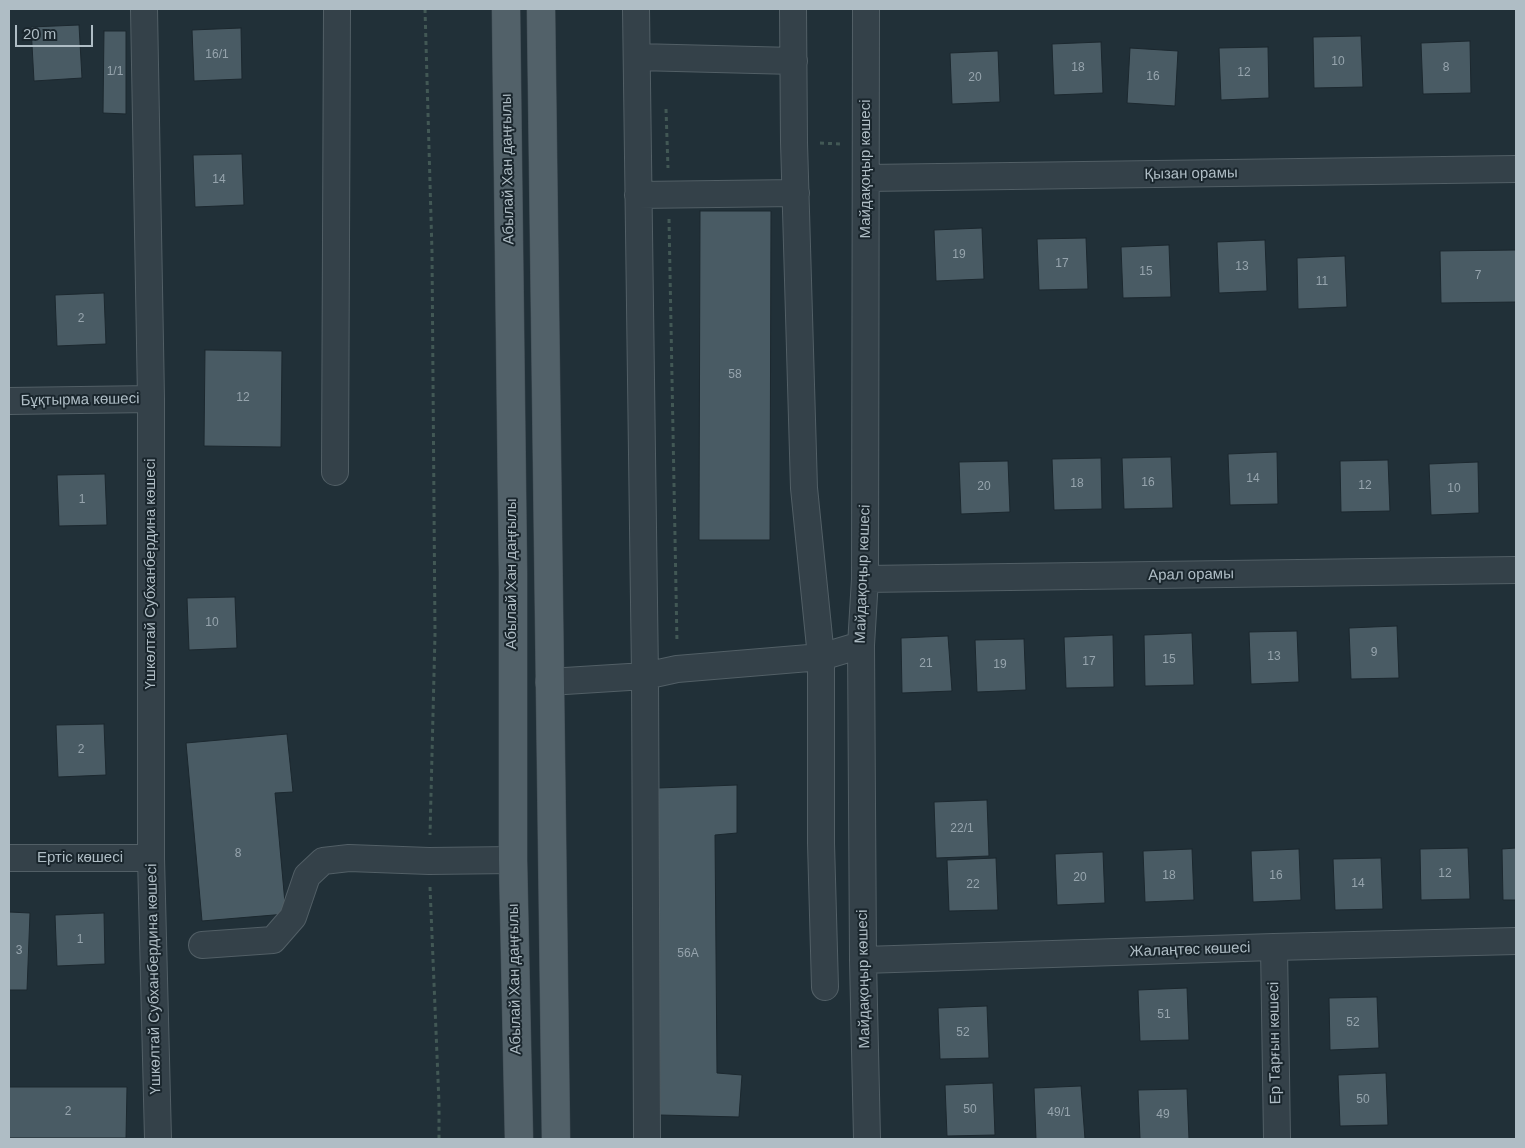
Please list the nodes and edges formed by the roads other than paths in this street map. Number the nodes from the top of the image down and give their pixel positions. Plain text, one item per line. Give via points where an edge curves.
1 (144, 9) edge
2 (337, 9) edge
3 (506, 9) edge
4 (542, 9) edge
5 (636, 9) edge
6 (793, 9) edge
7 (866, 9) edge
8 (637, 57) junction
9 (794, 61) junction
10 (1516, 169) edge
11 (866, 178) junction
12 (796, 193) junction
13 (638, 195) junction
14 (151, 399) junction
15 (9, 401) edge
16 (335, 472) dead end
17 (1516, 570) edge
18 (865, 579) junction
19 (861, 645) junction
20 (821, 657) junction
21 (645, 676) junction
22 (549, 682) junction
23 (9, 858) edge
24 (152, 858) junction
25 (513, 860) junction
26 (1516, 941) edge
27 (202, 945) dead end
28 (1274, 947) junction
29 (863, 960) junction
30 (825, 987) dead end
31 (158, 1139) edge
32 (519, 1139) edge
33 (556, 1139) edge
34 (647, 1139) edge
35 (868, 1139) edge
36 (1277, 1139) edge

1 - 14 street, Үшкөлтай Субханбердина көшесі
2 - 16 street
3 - 25 main road, Абылай Хан даңғылы
4 - 22 main road
5 - 8 street
6 - 9 street
7 - 11 street, Майдақоңыр көшесі
8 - 9 street
8 - 13 street
9 - 12 street
10 - 11 street, Қызан орамы
11 - 18 street, Майдақоңыр көшесі
12 - 13 street
12 - 20 street via 804,488
13 - 21 street
14 - 15 street, Бұқтырма көшесі
14 - 24 street, Үшкөлтай Субханбердина көшесі
17 - 18 street, Арал орамы
18 - 19 street, Майдақоңыр көшесі
19 - 20 street
19 - 29 street, Майдақоңыр көшесі
20 - 21 street via 677,669
20 - 30 street
21 - 22 street
21 - 34 street
22 - 33 main road
23 - 24 street, Ертіс көшесі
24 - 31 street, Үшкөлтай Субханбердина көшесі
25 - 27 street via 349,858 323,861 307,876 294,917 273,940
25 - 32 main road, Абылай Хан даңғылы
26 - 28 street, Жалаңтөс көшесі
28 - 29 street, Жалаңтөс көшесі
28 - 36 street, Ер Тарғын көшесі
29 - 35 street, Майдақоңыр көшесі

